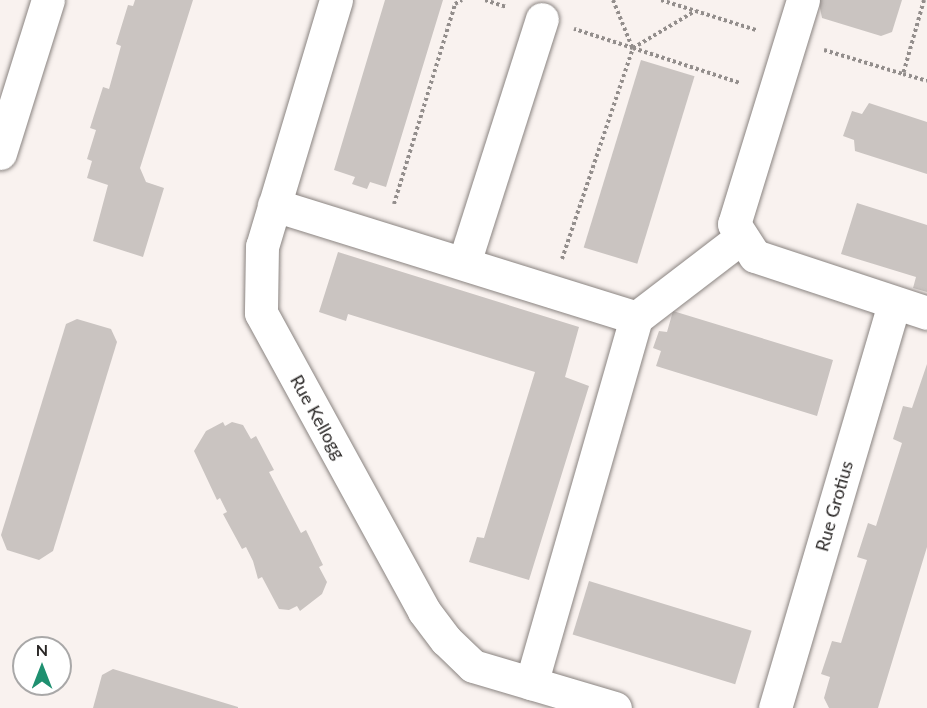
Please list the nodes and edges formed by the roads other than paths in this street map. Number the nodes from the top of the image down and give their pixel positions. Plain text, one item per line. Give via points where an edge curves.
1 (48, 0) edge
2 (336, 0) edge
3 (803, 0) edge
4 (542, 19) road end
5 (1, 149) edge
6 (274, 205) junction
7 (742, 237) junction
8 (464, 263) junction
9 (894, 304) junction
10 (927, 313) edge
11 (636, 318) junction
12 (531, 683) junction
13 (597, 705) edge
14 (775, 708) edge

1 - 5 street
2 - 6 street, Rue Kellogg
3 - 7 street via 734,224
4 - 8 street
6 - 8 street
6 - 12 street, Rue Kellogg via 262,246 261,313 424,611 473,666
7 - 9 street via 755,256
7 - 11 street
8 - 11 street
9 - 10 street
9 - 14 street, Rue Grotius
11 - 12 street
12 - 13 street, Rue Kellogg

